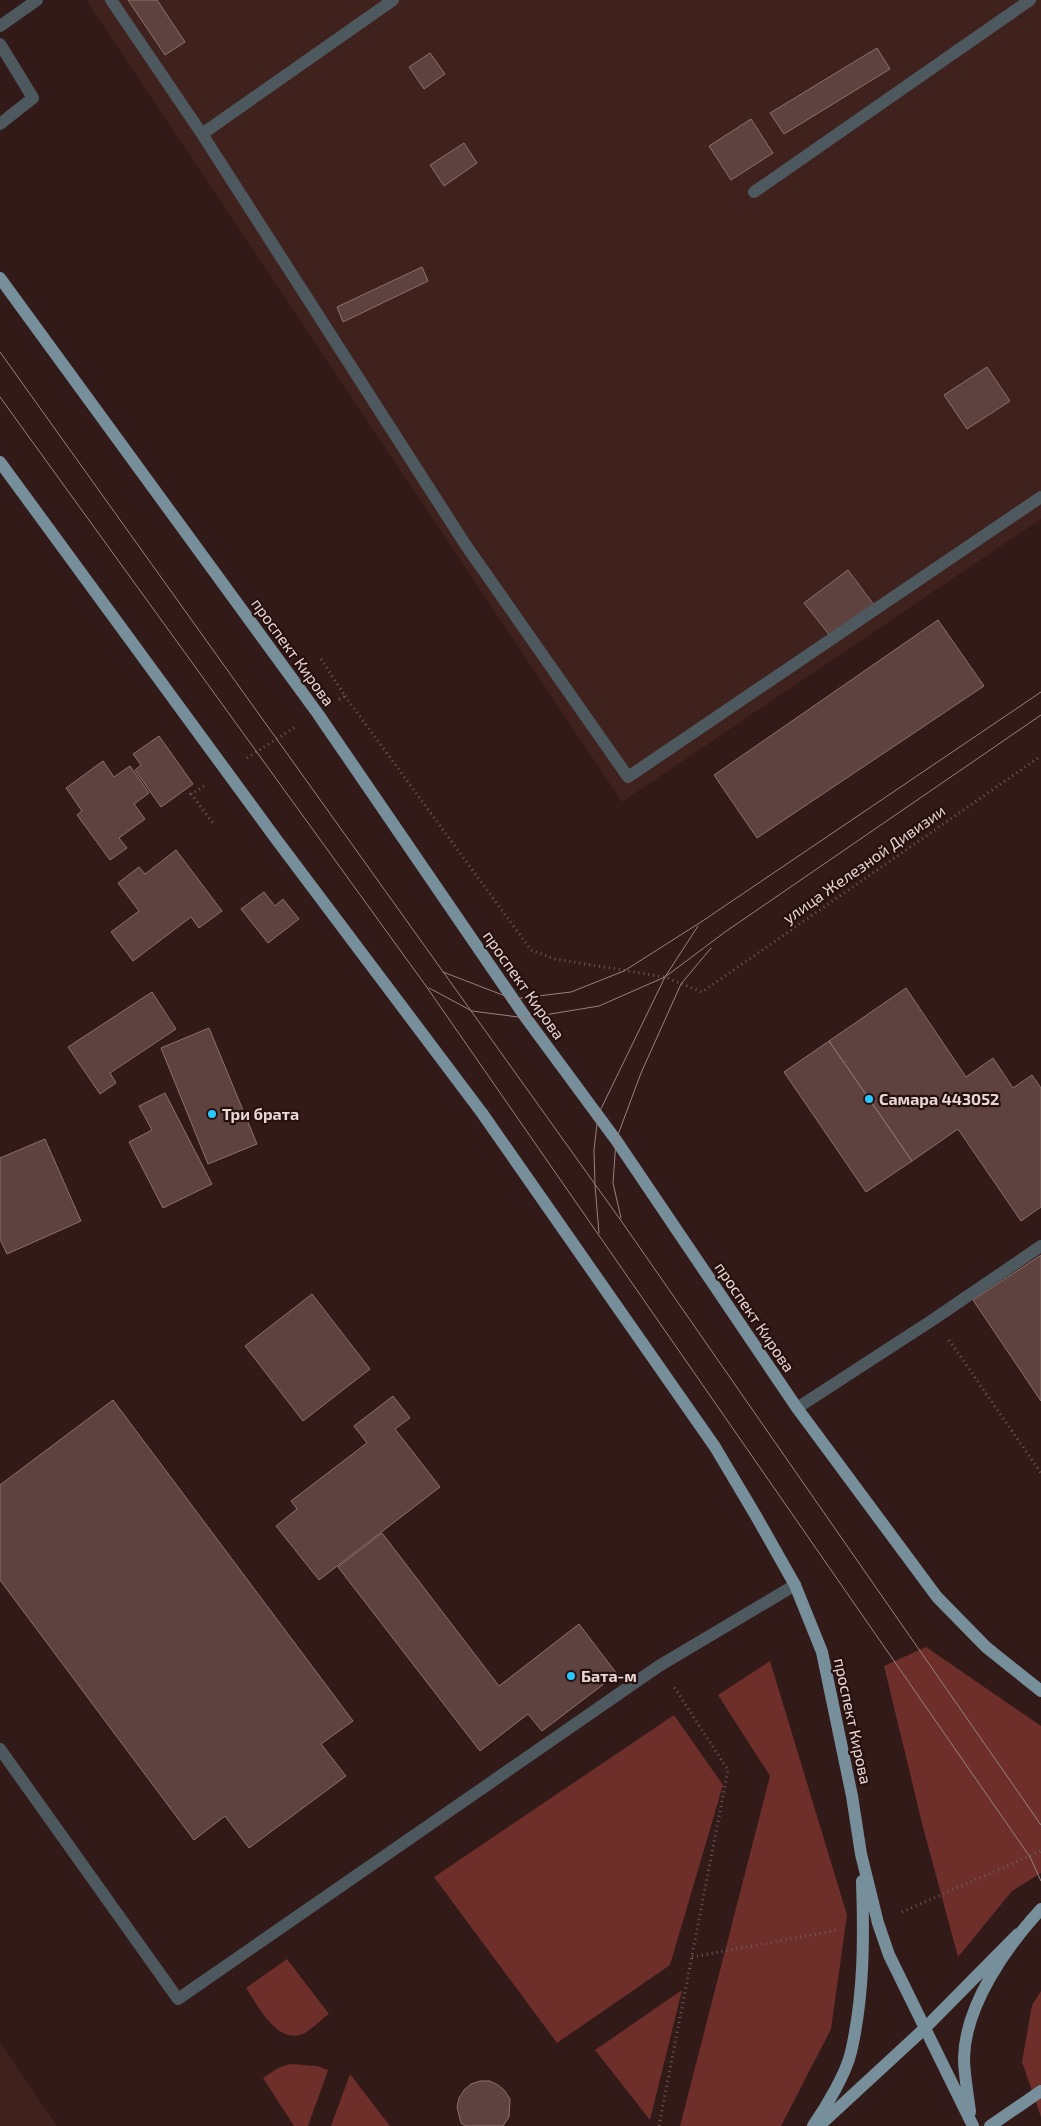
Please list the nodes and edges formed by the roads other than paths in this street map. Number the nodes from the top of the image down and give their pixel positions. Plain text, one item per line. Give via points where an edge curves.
1 (38, 0) edge
2 (111, 0) edge
3 (393, 0) edge
4 (1030, 0) edge
5 (0, 26) edge
6 (0, 44) edge
7 (0, 124) edge
8 (202, 134) junction
9 (754, 192) dead end
10 (0, 278) edge
11 (0, 462) edge
12 (1041, 497) edge
13 (1041, 1246) edge
14 (797, 1408) junction
15 (795, 1585) junction
16 (1041, 1691) edge
17 (0, 1749) edge
18 (861, 1854) junction
19 (1041, 1909) edge
20 (1018, 1934) junction
21 (924, 2029) junction
22 (1041, 2091) edge
23 (972, 2122) edge
24 (813, 2126) edge
25 (819, 2126) edge
26 (990, 2126) edge

1 - 5 street
2 - 8 street
3 - 8 street
4 - 9 street
6 - 7 street via 33,98
8 - 12 street via 465,544 628,776
10 - 14 main road, проспект Кирова via 318,714 526,1018 616,1140
11 - 15 main road, проспект Кирова via 493,1130 715,1448
13 - 14 street
14 - 16 main road, проспект Кирова via 937,1597 986,1647
15 - 17 street via 660,1666 178,1999
15 - 18 main road, проспект Кирова via 822,1652
18 - 21 main road, проспект Кирова via 889,1955
18 - 24 main road via 864,1939 851,2053 828,2106
19 - 20 main road
20 - 21 main road
20 - 23 main road via 985,1988 969,2026 964,2057
21 - 23 main road, проспект Кирова
21 - 25 main road
22 - 26 main road

